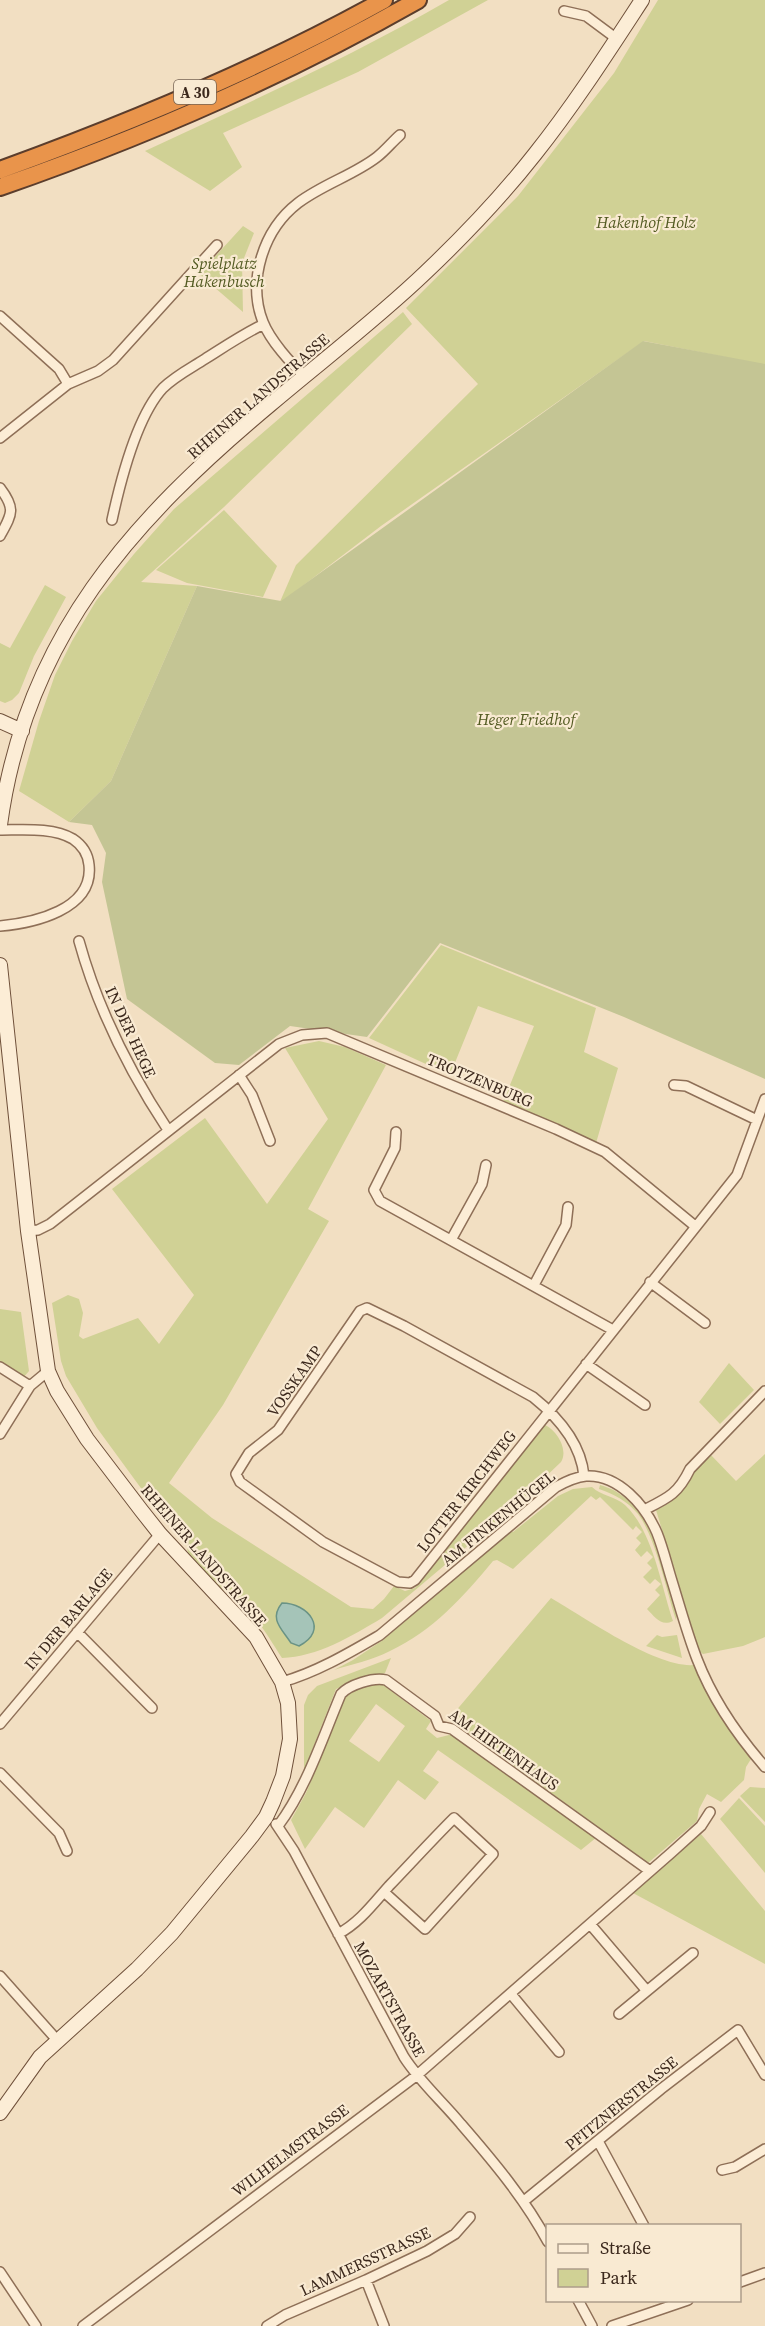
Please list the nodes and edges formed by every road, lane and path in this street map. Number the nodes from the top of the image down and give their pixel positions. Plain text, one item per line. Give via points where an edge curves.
1 (384, 0) edge
2 (418, 0) edge
3 (642, 0) edge
4 (564, 11) dead end
5 (617, 39) junction
6 (400, 135) dead end
7 (0, 170) edge
8 (0, 187) edge
9 (218, 245) dead end
10 (0, 316) edge
11 (264, 324) junction
12 (305, 376) junction
13 (68, 384) junction
14 (0, 438) edge
15 (0, 488) edge
16 (111, 520) dead end
17 (0, 536) edge
18 (0, 721) edge
19 (22, 731) junction
20 (0, 827) edge
21 (0, 926) edge
22 (79, 941) dead end
23 (0, 965) edge
24 (239, 1075) junction
25 (674, 1086) dead end
26 (765, 1099) edge
27 (757, 1120) junction
28 (168, 1130) junction
29 (396, 1132) dead end
30 (270, 1141) dead end
31 (486, 1165) dead end
32 (568, 1208) dead end
33 (695, 1226) junction
34 (28, 1231) junction
35 (451, 1240) junction
36 (650, 1282) junction
37 (534, 1285) junction
38 (705, 1323) dead end
39 (613, 1330) junction
40 (586, 1364) junction
41 (0, 1367) edge
42 (48, 1371) junction
43 (30, 1386) junction
44 (765, 1391) edge
45 (645, 1405) dead end
46 (549, 1410) junction
47 (0, 1434) edge
48 (584, 1476) junction
49 (644, 1510) junction
50 (159, 1534) junction
51 (403, 1584) joint
52 (77, 1632) junction
53 (282, 1682) junction
54 (152, 1708) dead end
55 (0, 1724) edge
56 (765, 1767) edge
57 (0, 1773) edge
58 (710, 1812) dead end
59 (266, 1817) junction
60 (278, 1826) junction
61 (67, 1851) dead end
62 (650, 1871) junction
63 (384, 1892) junction
64 (591, 1924) junction
65 (338, 1934) junction
66 (693, 1953) dead end
67 (0, 1976) edge
68 (647, 1991) junction
69 (511, 1994) junction
70 (619, 2014) dead end
71 (57, 2040) junction
72 (559, 2052) dead end
73 (765, 2075) edge
74 (416, 2076) junction
75 (0, 2113) edge
76 (598, 2141) junction
77 (765, 2149) edge
78 (722, 2170) dead end
79 (524, 2201) junction
80 (470, 2217) dead end
81 (643, 2224) edge
82 (546, 2239) edge
83 (0, 2272) edge
84 (765, 2273) edge
85 (366, 2280) junction
86 (741, 2282) edge
87 (579, 2302) edge
88 (683, 2302) edge
89 (36, 2326) edge
90 (83, 2326) edge
91 (267, 2326) edge
92 (384, 2326) edge
93 (592, 2326) edge
94 (612, 2326) edge

1 - 7 highway, A 30 via 251,68
2 - 8 highway, A 30 via 299,63 202,108
3 - 5 street, RHEINER LANDSTRASSE
4 - 5 street via 586,16
5 - 12 street, RHEINER LANDSTRASSE via 535,155 467,232 417,281
6 - 11 street via 377,158 295,205 278,225 260,261 257,280
9 - 13 street via 126,348 98,371
10 - 13 street via 58,369
11 - 12 street
11 - 16 street via 179,375 152,403 141,425
12 - 19 street, RHEINER LANDSTRASSE via 182,484 107,567 62,634 42,673
13 - 14 street
15 - 17 street via 12,510
18 - 19 street
19 - 20 street, RHEINER LANDSTRASSE
20 - 21 street via 67,836 82,847 90,868 83,892 67,907
22 - 28 street, IN DER HEGE via 116,1040
23 - 34 street, RHEINER LANDSTRASSE
24 - 28 street, TROTZENBURG
24 - 30 street via 252,1095
24 - 33 street, TROTZENBURG via 279,1044 302,1035 327,1033 341,1037 605,1152
25 - 27 street via 686,1086
26 - 27 street, LOTTER KIRCHWEG
27 - 33 street, LOTTER KIRCHWEG via 737,1175
28 - 34 street, TROTZENBURG via 50,1224
29 - 35 street via 395,1148 374,1190 380,1202
31 - 35 street via 482,1184
32 - 37 street via 566,1226
33 - 36 street, LOTTER KIRCHWEG
34 - 42 street, RHEINER LANDSTRASSE
35 - 37 street
36 - 38 street
36 - 39 street, LOTTER KIRCHWEG
37 - 39 street
39 - 40 street, LOTTER KIRCHWEG
40 - 45 street
40 - 46 street, LOTTER KIRCHWEG
41 - 43 street
42 - 43 street
42 - 50 street, RHEINER LANDSTRASSE via 87,1439
43 - 47 street
44 - 49 street via 690,1469 672,1496
46 - 48 street via 579,1453
46 - 51 street, LOTTER KIRCHWEG via 415,1580
46 - 51 street, VOSSKAMP via 534,1397 380,1313 367,1308 360,1311 278,1430 249,1453 236,1474 240,1482 324,1542
48 - 49 street via 596,1476 618,1485
48 - 53 street, AM FINKENHÜGEL via 556,1487 380,1635
49 - 56 street via 656,1532 710,1687
50 - 52 street, IN DER BARLAGE
50 - 53 street, RHEINER LANDSTRASSE via 256,1637
52 - 54 street
52 - 55 street, IN DER BARLAGE
53 - 59 street, RHEINER LANDSTRASSE via 290,1721 288,1755
57 - 61 street via 59,1833
58 - 62 street, WILHELMSTRASSE via 701,1826
59 - 60 street, MOZARTSTRASSE
59 - 71 street, RHEINER LANDSTRASSE via 172,1934
60 - 62 street, AM HIRTENHAUS via 308,1775 341,1694 345,1689 380,1678 435,1716 439,1726 452,1729
60 - 65 street, MOZARTSTRASSE
62 - 64 street, WILHELMSTRASSE
63 - 63 street via 454,1818 493,1854 424,1929
63 - 65 street via 352,1928
64 - 68 street
64 - 69 street, WILHELMSTRASSE
65 - 74 street, MOZARTSTRASSE
66 - 68 street
67 - 71 street
68 - 70 street
69 - 72 street
69 - 74 street, WILHELMSTRASSE
71 - 75 street, RHEINER LANDSTRASSE
73 - 76 street, PFITZNERSTRASSE via 738,2030
74 - 79 street, MOZARTSTRASSE
74 - 90 street, WILHELMSTRASSE
76 - 79 street, PFITZNERSTRASSE
76 - 81 street
77 - 78 street via 735,2167
79 - 82 street, MOZARTSTRASSE
80 - 85 street, LAMMERSSTRASSE via 456,2234
83 - 89 street
84 - 86 street
85 - 91 street, LAMMERSSTRASSE
85 - 92 street
87 - 93 street
88 - 94 street

